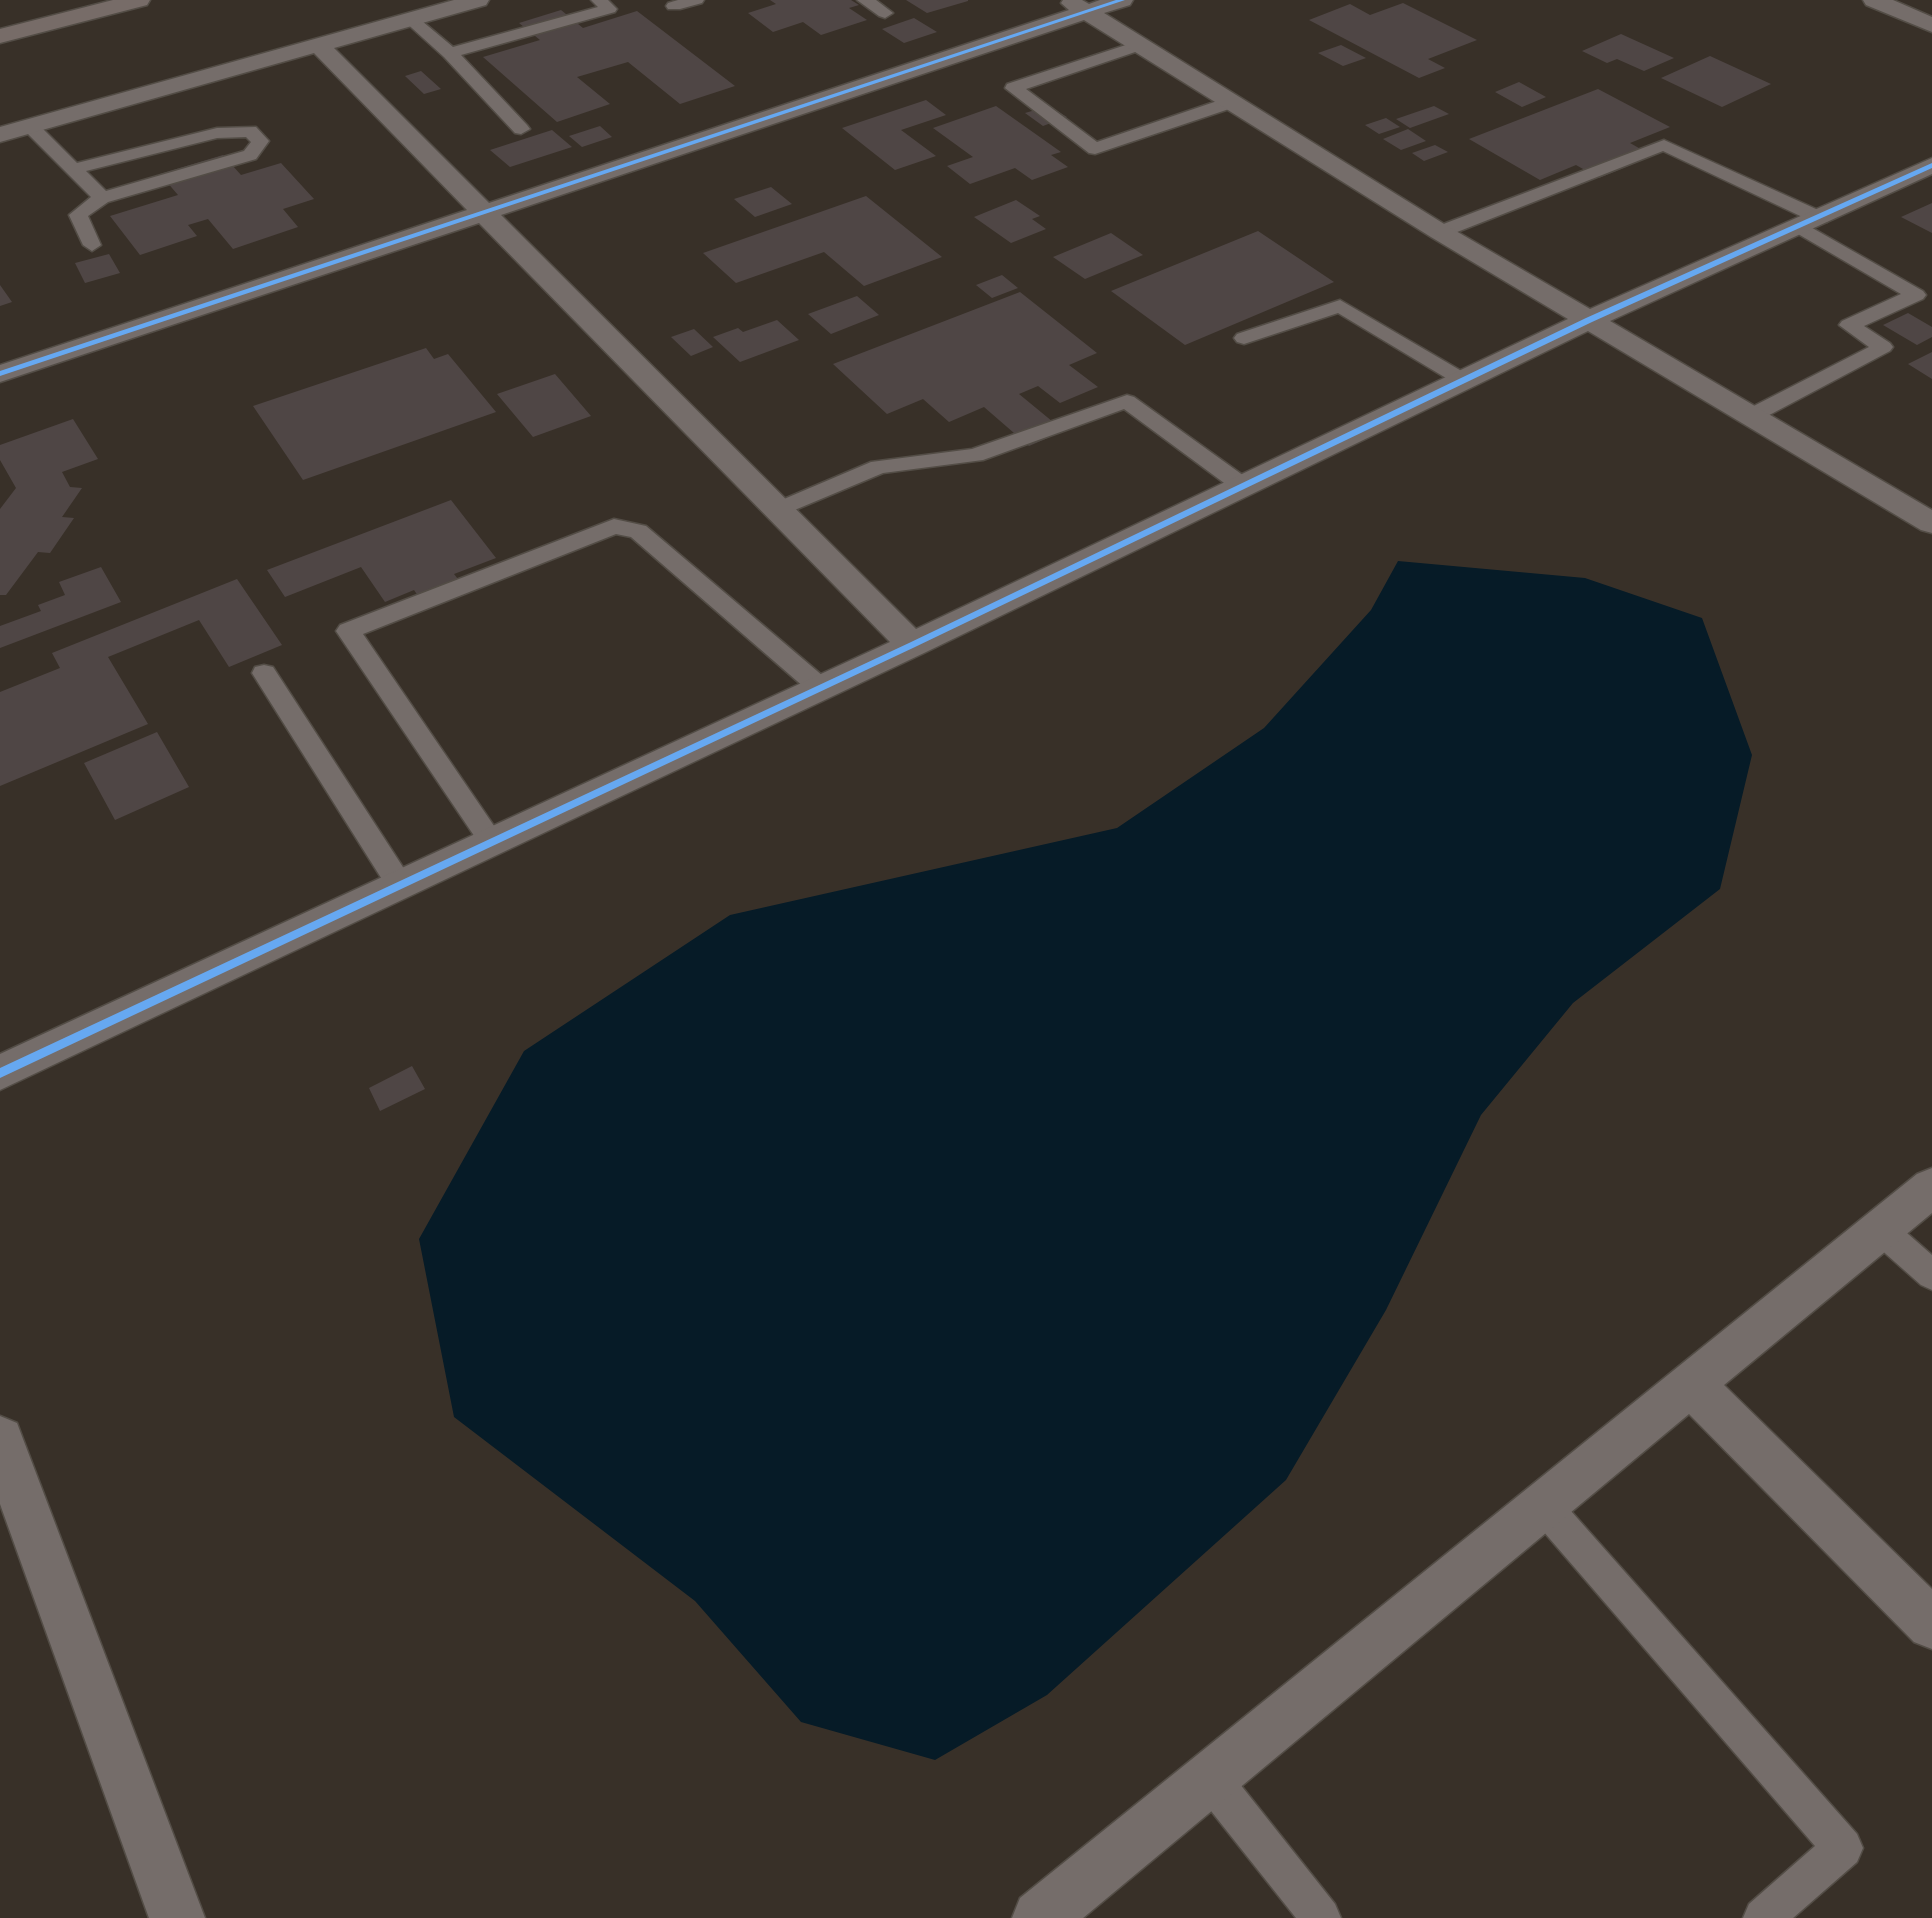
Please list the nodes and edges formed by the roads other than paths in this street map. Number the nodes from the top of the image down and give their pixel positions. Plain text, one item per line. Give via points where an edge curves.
1 (139, 0) edge
2 (478, 0) edge
3 (599, 0) edge
4 (696, 0) edge
5 (865, 0) edge
6 (1122, 0) edge
7 (1874, 0) edge
8 (674, 6) dead end
9 (1077, 6) edge
10 (885, 13) dead end
11 (411, 19) junction
12 (1932, 25) edge
13 (0, 36) edge
14 (318, 45) junction
15 (1138, 46) junction
16 (450, 53) junction
17 (1232, 102) junction
18 (31, 127) junction
19 (521, 129) dead end
20 (0, 135) edge
21 (1932, 166) edge
22 (73, 169) junction
23 (102, 198) junction
24 (483, 213) junction
25 (1810, 223) junction
26 (1440, 232) junction
27 (92, 245) dead end
28 (1589, 320) junction
29 (1244, 338) dead end
30 (0, 374) edge
31 (1463, 380) junction
32 (1751, 416) junction
33 (1243, 486) junction
34 (778, 510) junction
35 (1932, 523) edge
36 (912, 645) junction
37 (264, 673) dead end
38 (821, 688) junction
39 (492, 842) junction
40 (401, 885) junction
41 (0, 1073) edge
42 (1932, 1187) edge
43 (1880, 1229) junction
44 (1932, 1275) edge
45 (1692, 1385) junction
46 (1, 1447) edge
47 (1543, 1505) junction
48 (1932, 1624) edge
49 (1210, 1778) junction
50 (177, 1918) edge
51 (1040, 1918) edge
52 (1321, 1918) edge
53 (1763, 1918) edge

1 - 13 main road
2 - 11 street
3 - 16 lane via 609,9
4 - 8 lane
5 - 10 lane
6 - 9 street
7 - 12 street
9 - 15 street
9 - 24 street
11 - 14 street
11 - 16 lane
14 - 18 street
14 - 24 street
15 - 17 street
15 - 17 lane via 1013,89 1095,149
16 - 19 lane
17 - 26 street
18 - 20 street
18 - 22 lane
21 - 25 street
22 - 23 lane
22 - 23 lane via 217,133 250,131 260,141 250,155
23 - 27 lane via 78,215
24 - 30 street
24 - 34 street
25 - 26 lane via 1664,145
25 - 28 street
25 - 32 lane via 1916,295 1849,325 1883,347
26 - 28 street
28 - 31 street
28 - 32 street
29 - 31 lane via 1340,306
31 - 33 street
32 - 35 street
33 - 34 lane via 1127,401 975,455 879,467
33 - 36 street
34 - 36 street
36 - 38 street
37 - 40 lane
38 - 39 street
38 - 39 lane via 638,531 614,526 348,631
39 - 40 street
40 - 41 street
42 - 43 street
43 - 44 lane
43 - 45 street
45 - 47 street
45 - 48 street
46 - 50 street
47 - 49 street
47 - 53 lane via 1843,1848
49 - 51 street
49 - 52 lane

